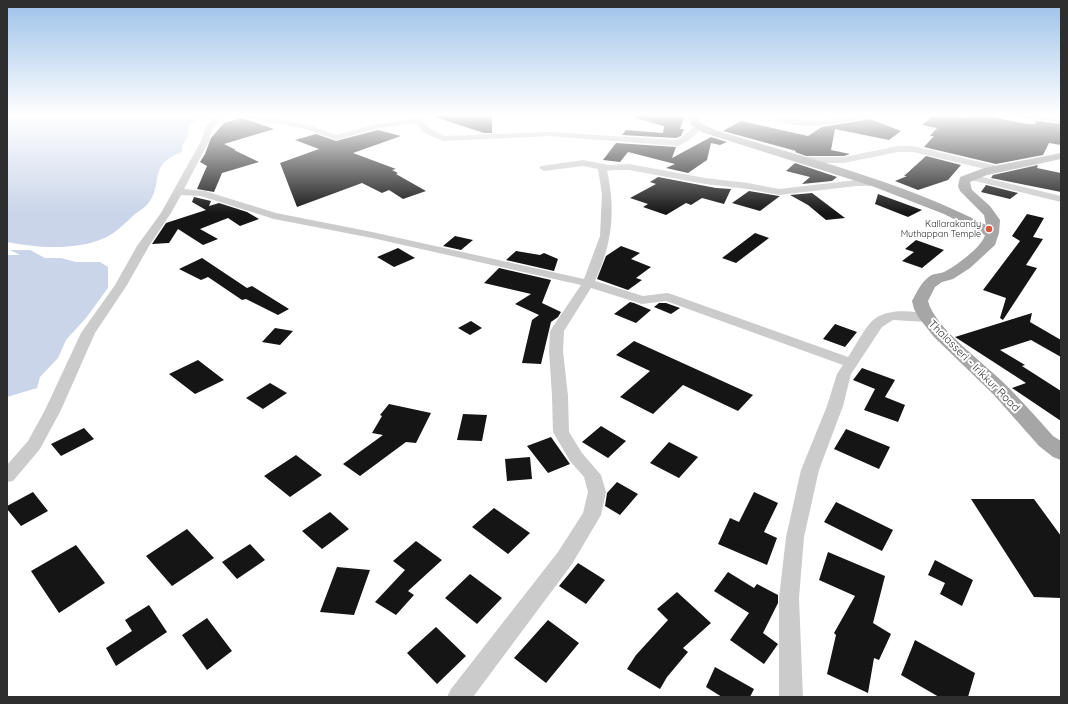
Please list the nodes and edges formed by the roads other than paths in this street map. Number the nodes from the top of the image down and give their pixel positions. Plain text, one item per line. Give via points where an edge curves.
1 (201, 148) edge
2 (762, 148) edge
3 (1061, 156) edge
4 (799, 160) junction
5 (544, 168) dead end
6 (610, 168) junction
7 (998, 169) junction
8 (970, 177) junction
9 (873, 183) junction
10 (178, 192) junction
11 (1061, 199) edge
12 (992, 233) junction
13 (588, 283) junction
14 (927, 318) junction
15 (851, 363) junction
16 (1061, 452) edge
17 (7, 476) edge
18 (459, 697) edge
19 (791, 697) edge

1 - 10 street
2 - 4 main road
3 - 7 main road
4 - 7 street via 844,160 898,149 913,149
4 - 9 main road
5 - 6 street via 583,163
6 - 9 street via 629,167 779,192 856,182
6 - 13 street via 602,170 607,194 605,236
7 - 8 main road
8 - 11 street
8 - 12 main road via 964,180 964,189 985,208 994,221
9 - 12 main road via 949,211
10 - 13 street via 202,192 274,216
10 - 17 street via 88,333 34,445
12 - 14 main road, Thalasseri - Irikkur Road via 990,242 964,266 948,276 931,304
13 - 15 street via 642,300 667,297
13 - 18 street via 558,331 556,351 561,432 576,457 592,475 597,492 592,514 565,558
14 - 15 street via 890,316 877,324
14 - 16 main road, Thalasseri - Irikkur Road via 1000,390 1046,441
15 - 19 street via 844,374 835,406 810,470 795,537 789,598

